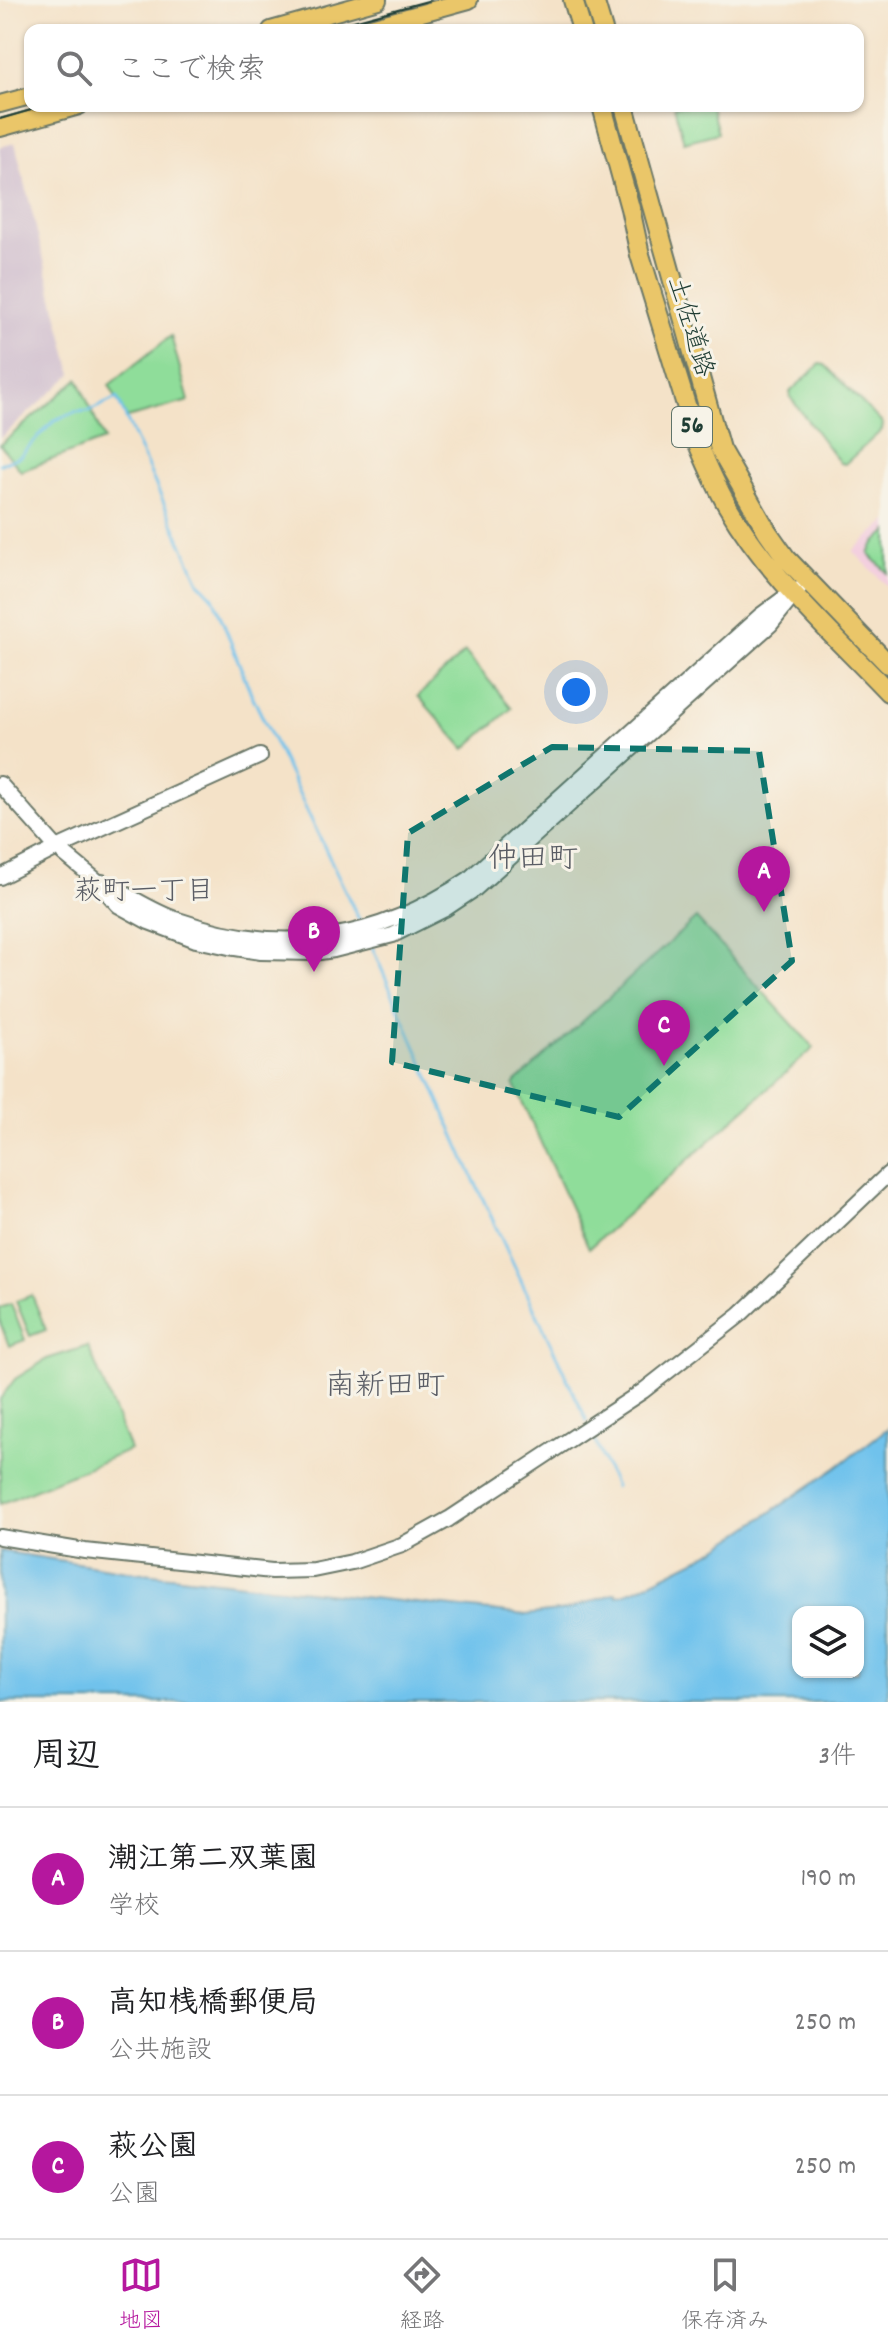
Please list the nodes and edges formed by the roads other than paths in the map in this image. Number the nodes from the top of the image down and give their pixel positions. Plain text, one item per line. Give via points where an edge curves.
1 (378, 0) edge
2 (469, 0) edge
3 (573, 0) edge
4 (594, 0) edge
5 (292, 24) edge
6 (382, 24) edge
7 (580, 24) edge
8 (601, 24) edge
9 (24, 98) edge
10 (0, 104) edge
11 (57, 112) edge
12 (604, 112) edge
13 (626, 112) edge
14 (0, 128) edge
15 (798, 589) junction
16 (888, 664) edge
17 (888, 692) edge
18 (260, 756) dead end
19 (0, 784) edge
20 (57, 848) junction
21 (0, 877) edge
22 (888, 1174) edge
23 (0, 1537) edge

1 - 5 main road
2 - 6 main road
3 - 7 highway
4 - 8 highway
9 - 10 main road
11 - 14 main road
12 - 15 highway, 土佐道路 / 56 via 640,255 698,444 727,505 773,570
13 - 15 highway, 土佐道路 / 56 via 720,449 786,558
15 - 16 highway, 土佐道路 / 56
15 - 17 highway, 土佐道路 / 56
15 - 20 street via 771,624 497,872 445,909 393,935 313,953 261,952 196,940 118,905
18 - 20 street
19 - 20 street
20 - 21 street
22 - 23 street via 740,1315 643,1391 402,1545 313,1570 272,1571

